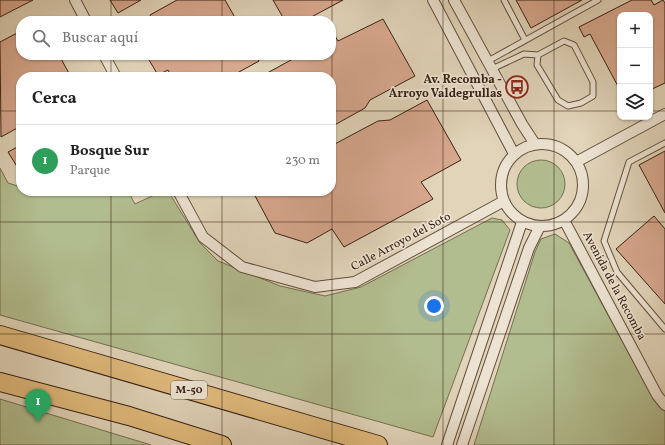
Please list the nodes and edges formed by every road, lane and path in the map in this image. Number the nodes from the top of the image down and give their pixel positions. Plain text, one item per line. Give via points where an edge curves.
1 (75, 0) edge
2 (433, 0) edge
3 (454, 0) edge
4 (504, 0) edge
5 (598, 0) edge
6 (83, 16) edge
7 (525, 40) junction
8 (538, 56) junction
9 (107, 60) edge
10 (490, 65) junction
11 (113, 72) edge
12 (665, 114) edge
13 (665, 143) edge
14 (536, 144) junction
15 (514, 154) junction
16 (578, 162) junction
17 (181, 196) edge
18 (504, 201) junction
19 (564, 220) junction
20 (522, 222) junction
21 (540, 226) junction
22 (665, 330) edge
23 (0, 335) edge
24 (0, 382) edge
25 (661, 397) edge
26 (665, 405) edge
27 (222, 445) edge
28 (378, 445) edge
29 (446, 445) edge
30 (462, 445) edge

1 - 6 street
2 - 15 street
3 - 10 street
4 - 7 lane
5 - 7 lane
7 - 10 lane
8 - 8 lane via 537,65 558,100 568,106 581,103 593,96 593,82 574,45 564,41
8 - 10 lane via 524,54
9 - 11 street
10 - 14 street via 522,124
12 - 16 street
13 - 22 lane via 629,162 604,242 617,272
14 - 15 street via 522,148
14 - 16 street via 557,145
15 - 18 street via 501,177 500,189
16 - 19 street via 584,183 583,194 576,208
17 - 18 street, Calle Arroyo del Soto via 203,237 242,267 315,287 355,282
18 - 20 street
19 - 21 street via 557,224
19 - 25 street, Avenida de la Recomba
20 - 21 street
20 - 29 street
21 - 30 street via 529,248
23 - 28 highway, M-50
24 - 27 highway via 129,416
25 - 26 street, Avenida de la Recomba

